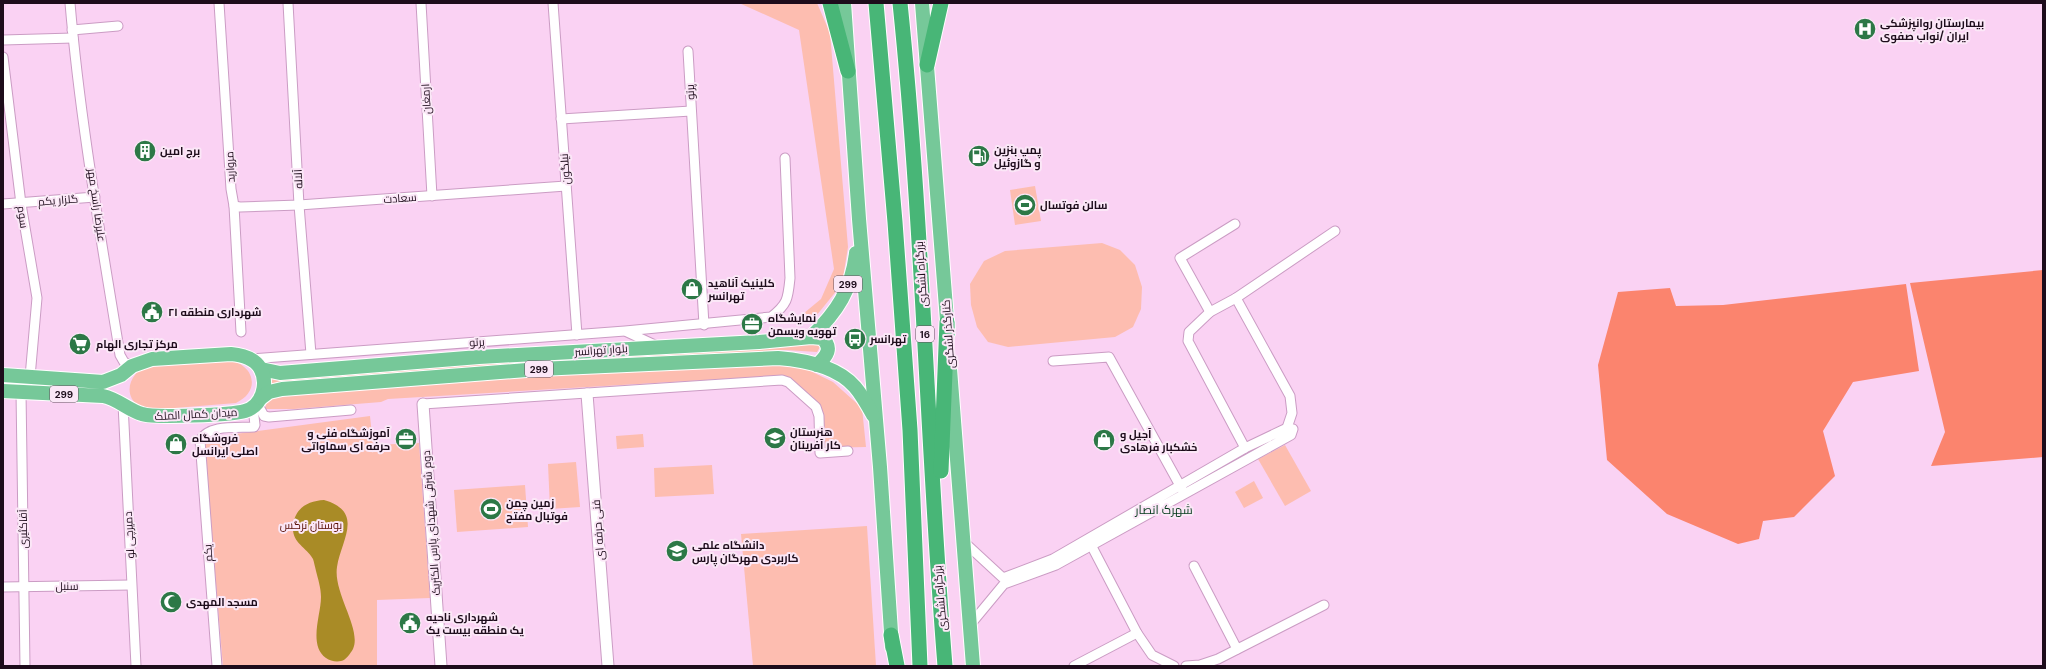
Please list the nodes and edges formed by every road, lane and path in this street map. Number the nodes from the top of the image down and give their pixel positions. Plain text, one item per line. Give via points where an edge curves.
1 (70, 3) edge
2 (219, 3) edge
3 (288, 3) edge
4 (421, 3) edge
5 (553, 3) edge
6 (830, 3) edge
7 (844, 3) edge
8 (876, 3) edge
9 (900, 3) edge
10 (922, 3) edge
11 (941, 3) edge
12 (118, 26) dead end
13 (73, 34) junction
14 (3, 40) edge
15 (688, 51) dead end
16 (3, 57) edge
17 (927, 65) junction
18 (848, 71) junction
19 (691, 111) junction
20 (561, 119) junction
21 (785, 158) dead end
22 (566, 186) junction
23 (432, 196) junction
24 (95, 197) junction
25 (3, 204) edge
26 (21, 204) junction
27 (299, 205) junction
28 (234, 206) junction
29 (859, 219) junction
30 (1235, 224) dead end
31 (1335, 231) dead end
32 (1236, 298) junction
33 (1210, 312) junction
34 (947, 322) junction
35 (704, 325) junction
36 (241, 332) dead end
37 (625, 332) junction
38 (577, 335) junction
39 (811, 337) junction
40 (657, 347) junction
41 (311, 354) junction
42 (251, 359) junction
43 (1053, 361) dead end
44 (817, 364) junction
45 (132, 366) junction
46 (261, 369) junction
47 (3, 375) edge
48 (121, 375) junction
49 (30, 377) junction
50 (3, 391) edge
51 (21, 392) junction
52 (587, 394) junction
53 (123, 404) junction
54 (257, 404) junction
55 (423, 404) joint
56 (351, 410) dead end
57 (875, 418) junction
58 (1287, 428) junction
59 (1245, 448) junction
60 (848, 451) dead end
61 (1182, 490) junction
62 (964, 542) junction
63 (1090, 542) junction
64 (936, 549) junction
65 (1194, 566) dead end
66 (131, 585) junction
67 (3, 587) edge
68 (24, 587) junction
69 (1324, 605) dead end
70 (970, 625) junction
71 (1137, 632) junction
72 (891, 635) junction
73 (1237, 649) junction
74 (1221, 662) edge
75 (25, 666) edge
76 (136, 666) edge
77 (217, 666) edge
78 (441, 666) edge
79 (608, 666) edge
80 (892, 666) edge
81 (897, 666) edge
82 (920, 666) edge
83 (945, 666) edge
84 (973, 666) edge
85 (1074, 666) edge
86 (1174, 666) edge
87 (1186, 666) edge

1 - 13 street
2 - 28 street, مروارید
3 - 27 street, آلاله
4 - 23 street, ارمغان
5 - 20 street, نیلگون
6 - 18 highway
7 - 18 main road
8 - 82 highway, بزرگراه لشگری / 16 via 909,422
9 - 64 highway, بزرگراه لشگری / 16 via 911,109
10 - 17 main road, کنارگذر لشگری
11 - 17 highway
12 - 13 street
13 - 14 street
13 - 24 street, علیرضا راسخ مهر
15 - 19 street, پرتو
16 - 26 street, سوم
17 - 34 main road, کنارگذر لشگری
18 - 29 main road
19 - 20 street
19 - 35 street, پرتو
20 - 22 street, نیلگون
21 - 35 street, پرتو via 790,278 788,297 784,305 771,317
22 - 23 street, سعادت
22 - 38 street, نیلگون
23 - 27 street, سعادت
24 - 26 street, گلزار یکم
24 - 45 street, علیرضا راسخ مهر via 120,355 124,362
25 - 26 street, گلزار یکم
26 - 49 street, سوم via 37,298
27 - 28 street, سعادت
27 - 41 street, آلاله
28 - 36 street, مروارید
29 - 39 main road, 299 via 854,270 847,288 833,315
29 - 57 main road
30 - 33 street via 1180,258
31 - 32 street
32 - 33 street
32 - 58 street via 1290,396 1292,413
33 - 59 street via 1188,332 1188,341
34 - 62 main road, کنارگذر لشگری
34 - 64 highway
35 - 37 street, پرتو
37 - 38 street, پرتو
37 - 40 street
38 - 41 street, پرتو
39 - 40 main road, بلوار تهرانسر / 299
39 - 44 main road via 822,338 829,350 825,358
40 - 46 main road, بلوار تهرانسر / 299 via 478,357 280,373
41 - 42 street, پرتو
42 - 45 main road via 242,355 211,355 152,359
42 - 46 main road
43 - 61 street via 1110,357
44 - 54 main road, بلوار تهرانسر / 299 via 778,358 539,369 282,389 269,392
44 - 57 main road, بلوار تهرانسر / 299 via 854,386
45 - 48 main road
46 - 54 main road via 263,384
47 - 49 main road, 299
48 - 49 main road, 299 via 103,382
48 - 53 main road
50 - 51 main road, 299
51 - 53 main road, 299 via 104,396
51 - 68 street, آقاکثیری
52 - 55 street
52 - 60 street via 782,380 788,382 816,407 819,416 820,453
52 - 79 street, فنی حرفه ای
53 - 54 main road, میدان کمال الملک via 140,414 157,416 233,413
53 - 66 street, دمیرچی لو
54 - 56 street via 264,416 270,417
54 - 77 street, یکم via 254,427 214,429 204,433 200,440
55 - 78 street, دوم شرقی شهدای پارس الکتریک
57 - 72 main road
58 - 59 street
58 - 61 street via 1293,429 1291,435
59 - 61 street
61 - 63 street
62 - 63 street via 1002,578 1053,560
62 - 70 main road, کنارگذر لشگری
63 - 70 street via 1056,565 1004,584
63 - 71 street
64 - 83 highway, بزرگراه لشگری / 16
65 - 73 street
66 - 68 street, سنبل
66 - 76 street, دمیرچی لو
67 - 68 street, سنبل
68 - 75 street, آقاکثیری
69 - 73 street
70 - 84 main road, کنارگذر لشگری
71 - 85 street
71 - 86 street via 1152,655
72 - 80 main road
72 - 81 highway
73 - 74 street
74 - 87 street

